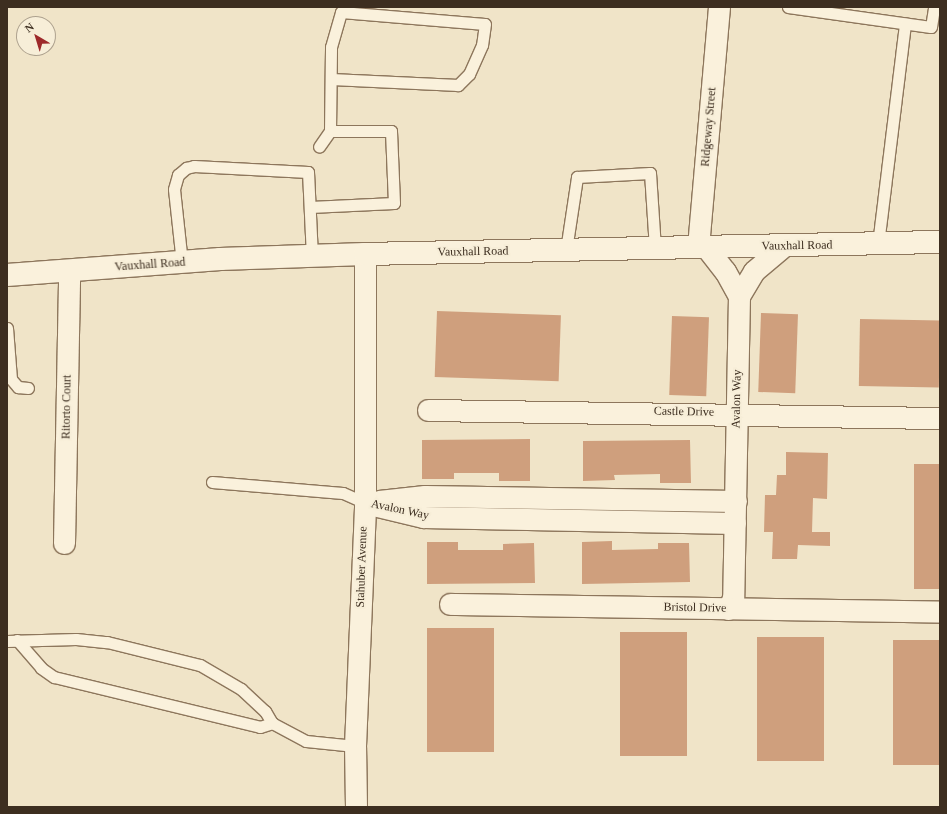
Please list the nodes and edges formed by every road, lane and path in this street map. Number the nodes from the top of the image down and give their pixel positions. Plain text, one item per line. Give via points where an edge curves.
1 (719, 7) edge
2 (788, 7) edge
3 (934, 7) edge
4 (905, 24) junction
5 (331, 79) junction
6 (330, 131) junction
7 (320, 147) dead end
8 (310, 207) junction
9 (940, 242) edge
10 (878, 244) junction
11 (702, 247) junction
12 (783, 247) junction
13 (655, 248) junction
14 (566, 250) junction
15 (365, 254) junction
16 (312, 256) junction
17 (182, 262) junction
18 (70, 271) junction
19 (7, 275) edge
20 (739, 296) junction
21 (7, 328) edge
22 (28, 388) dead end
23 (428, 410) dead end
24 (737, 413) junction
25 (940, 418) edge
26 (212, 482) dead end
27 (736, 501) junction
28 (365, 503) junction
29 (735, 524) junction
30 (64, 543) dead end
31 (450, 604) dead end
32 (728, 609) junction
33 (940, 612) edge
34 (12, 640) edge
35 (272, 723) junction
36 (355, 746) junction
37 (356, 807) edge

1 - 11 street, Ridgeway Street
2 - 4 lane
3 - 4 lane via 931,27
4 - 10 lane
5 - 5 lane via 331,47 341,12 485,24 479,53 469,74 458,85
5 - 6 lane
6 - 7 lane
6 - 8 lane via 391,130 394,203
8 - 16 lane
8 - 17 lane via 312,168 194,166 183,170 176,179 174,190
9 - 10 street, Vauxhall Road
10 - 12 street, Vauxhall Road
11 - 12 street, Vauxhall Road
11 - 13 street, Vauxhall Road
11 - 20 street via 725,271
12 - 20 street, Avalon Way via 754,270
13 - 14 street, Vauxhall Road
13 - 14 lane via 650,173 577,177
14 - 15 street, Vauxhall Road
15 - 16 street, Vauxhall Road
15 - 28 street, Stahuber Avenue
16 - 17 street, Vauxhall Road
17 - 18 street, Vauxhall Road
18 - 19 street, Vauxhall Road
18 - 30 street, Ritorto Court
20 - 24 street, Avalon Way
21 - 22 lane via 11,379 18,387
23 - 24 street, Castle Drive
24 - 25 street, Castle Drive
24 - 27 street, Avalon Way
26 - 28 lane via 343,493
27 - 28 street, Avalon Way via 426,496
27 - 29 street, Avalon Way
28 - 29 street, Avalon Way via 423,517
28 - 36 street, Stahuber Avenue
29 - 32 street, Avalon Way via 733,598
31 - 32 street, Bristol Drive
32 - 33 street, Bristol Drive
34 - 35 lane via 54,677 260,727
34 - 35 lane via 107,642 200,665 241,689 264,711
35 - 36 lane via 306,741
36 - 37 street, Stahuber Avenue

